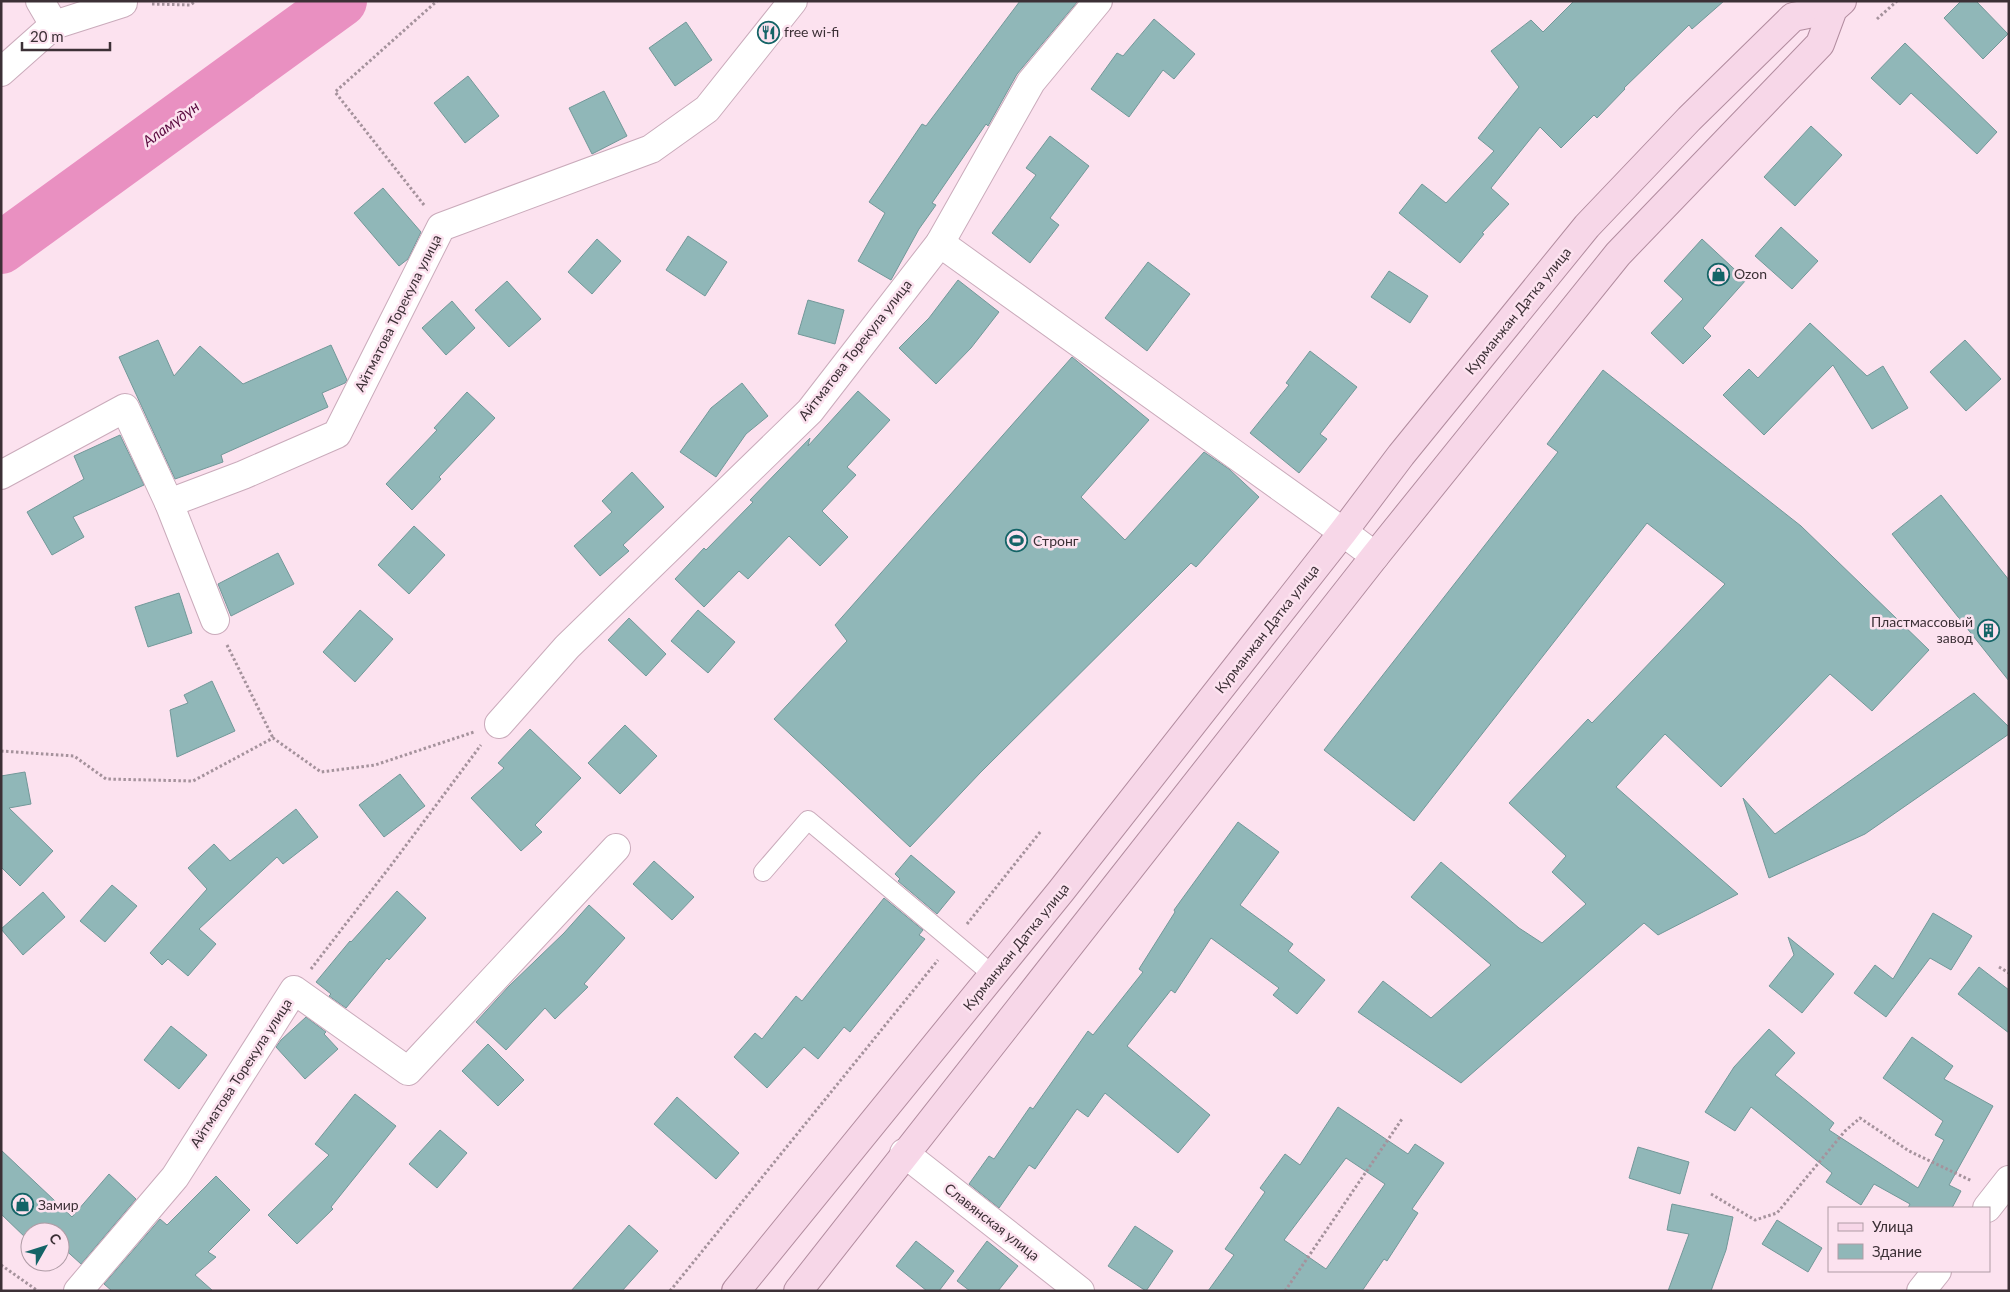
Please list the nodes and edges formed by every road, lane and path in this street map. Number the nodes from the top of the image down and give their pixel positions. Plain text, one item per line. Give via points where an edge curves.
1 (40, 1) edge
2 (196, 1) edge
3 (437, 1) edge
4 (792, 1) edge
5 (1098, 1) edge
6 (1897, 1) edge
7 (123, 2) edge
8 (1838, 5) edge
9 (1877, 19) dead end
10 (54, 25) junction
11 (1, 72) edge
12 (441, 227) junction
13 (940, 242) junction
14 (1, 475) edge
15 (169, 503) junction
16 (1344, 532) junction
17 (1375, 556) junction
18 (215, 620) joint
19 (499, 724) junction
20 (273, 738) junction
21 (1, 751) edge
22 (1041, 831) dead end
23 (616, 848) dead end
24 (763, 872) dead end
25 (953, 942) junction
26 (1999, 967) dead end
27 (2009, 973) edge
28 (993, 975) junction
29 (294, 990) junction
30 (1402, 1119) dead end
31 (904, 1153) junction
32 (1711, 1194) dead end
33 (1998, 1194) edge
34 (1, 1265) edge
35 (1936, 1272) edge
36 (38, 1291) edge
37 (78, 1291) edge
38 (670, 1291) edge
39 (736, 1291) edge
40 (798, 1291) edge
41 (1080, 1291) edge
42 (1285, 1291) edge
43 (1922, 1291) edge

1 - 10 street
2 - 7 path via 190,5
3 - 12 path via 335,92
4 - 12 street, Айтматова Торекула улица via 707,110 651,149
5 - 13 street, Айтматова Торекула улица via 1031,82
6 - 9 path
7 - 10 street
8 - 16 main road, Курманжан Датка улица via 1793,17 1587,226 1401,455
8 - 17 main road, Курманжан Датка улица via 1820,44 1618,254
10 - 11 street
12 - 15 street, Айтматова Торекула улица via 337,434
13 - 16 street
13 - 19 street, Айтматова Торекула улица via 810,411 567,648
14 - 15 street via 125,408
15 - 18 street
16 - 17 street
16 - 28 main road, Курманжан Датка улица
17 - 31 main road, Курманжан Датка улица
18 - 20 path
19 - 20 path via 375,766 321,772
19 - 29 path via 471,756
20 - 21 path via 193,781 106,779 74,756
22 - 25 path
23 - 29 street, Айтматова Торекула улица via 408,1071
24 - 25 lane via 808,820
25 - 28 lane
25 - 38 path
26 - 27 path
28 - 39 main road, Курманжан Датка улица
29 - 37 street, Айтматова Торекула улица via 174,1177
30 - 42 path
31 - 40 main road, Курманжан Датка улица
31 - 41 street, Славянская улица
32 - 33 path via 1755,1220 1777,1212 1845,1131 1860,1118 1909,1151
34 - 36 path
35 - 43 street

